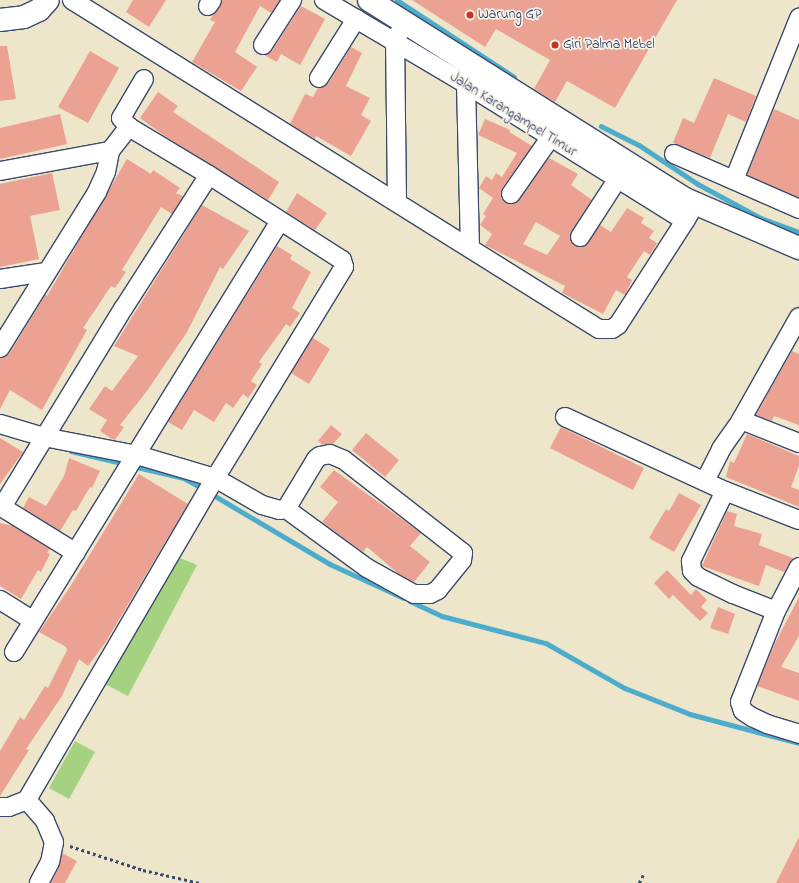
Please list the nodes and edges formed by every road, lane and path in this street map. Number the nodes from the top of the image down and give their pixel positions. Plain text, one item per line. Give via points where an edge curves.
1 (48, 0) edge
2 (72, 0) edge
3 (292, 0) edge
4 (324, 0) edge
5 (368, 0) edge
6 (799, 18) edge
7 (356, 19) junction
8 (0, 20) edge
9 (406, 23) junction
10 (395, 42) junction
11 (263, 45) dead end
12 (471, 76) junction
13 (318, 78) dead end
14 (144, 79) dead end
15 (129, 127) junction
16 (550, 138) junction
17 (110, 151) junction
18 (674, 154) dead end
19 (0, 171) edge
20 (210, 175) junction
21 (617, 180) junction
22 (734, 180) junction
23 (511, 194) dead end
24 (397, 201) junction
25 (799, 209) edge
26 (690, 213) junction
27 (280, 221) junction
28 (580, 237) dead end
29 (470, 248) junction
30 (799, 248) edge
31 (46, 272) junction
32 (0, 278) edge
33 (799, 317) edge
34 (0, 348) edge
35 (565, 417) dead end
36 (741, 420) junction
37 (0, 424) edge
38 (41, 442) junction
39 (799, 443) edge
40 (132, 462) junction
41 (705, 481) junction
42 (209, 488) junction
43 (725, 491) junction
44 (1, 507) edge
45 (286, 509) junction
46 (799, 520) edge
47 (76, 553) junction
48 (799, 567) edge
49 (0, 600) edge
50 (776, 611) junction
51 (33, 621) junction
52 (14, 652) dead end
53 (799, 734) edge
54 (27, 800) junction
55 (0, 807) edge
56 (54, 842) junction
57 (642, 875) dead end
58 (39, 883) edge
59 (200, 883) edge
60 (639, 883) edge

1 - 8 street via 39,10 24,17
2 - 24 street
3 - 11 street
4 - 7 street, Jalan Karangampel Timur
5 - 9 street, Jalan Karangampel Timur
6 - 22 street
7 - 10 street, Jalan Karangampel Timur
7 - 13 street
9 - 10 street
9 - 12 street, Jalan Karangampel Timur
10 - 12 street, Jalan Karangampel Timur
10 - 24 street
12 - 16 street, Jalan Karangampel Timur
12 - 26 street, Jalan Karangampel Timur
12 - 29 street
14 - 15 street via 121,118
15 - 17 street
15 - 20 street
16 - 21 street, Jalan Karangampel Timur
16 - 23 street
17 - 19 street
17 - 31 street via 106,172 98,192
18 - 22 street
20 - 27 street
20 - 38 street
21 - 26 street, Jalan Karangampel Timur
21 - 28 street
22 - 25 street
24 - 29 street
26 - 29 street via 618,324 606,330 599,329
26 - 30 street, Jalan Karangampel Timur
27 - 40 street
27 - 42 street via 342,260 344,267
31 - 32 street
31 - 34 street
33 - 36 street
35 - 41 street
36 - 39 street
36 - 41 street via 721,449
37 - 38 street
38 - 40 street
38 - 44 street
40 - 42 street
40 - 47 street
41 - 43 street
42 - 45 street via 280,510
42 - 54 street
43 - 46 street
43 - 50 street via 691,561 692,571 698,577 733,594
44 - 47 street
45 - 45 street via 367,568 414,594 430,594 438,590 464,556 460,550 344,460 330,454 320,456 316,460
47 - 51 street
48 - 50 street
49 - 51 street
50 - 53 street via 740,702 743,711 752,717
51 - 52 street
54 - 55 street via 9,807
54 - 56 street via 45,821
56 - 58 street via 50,862
56 - 59 path via 143,870
57 - 60 path

